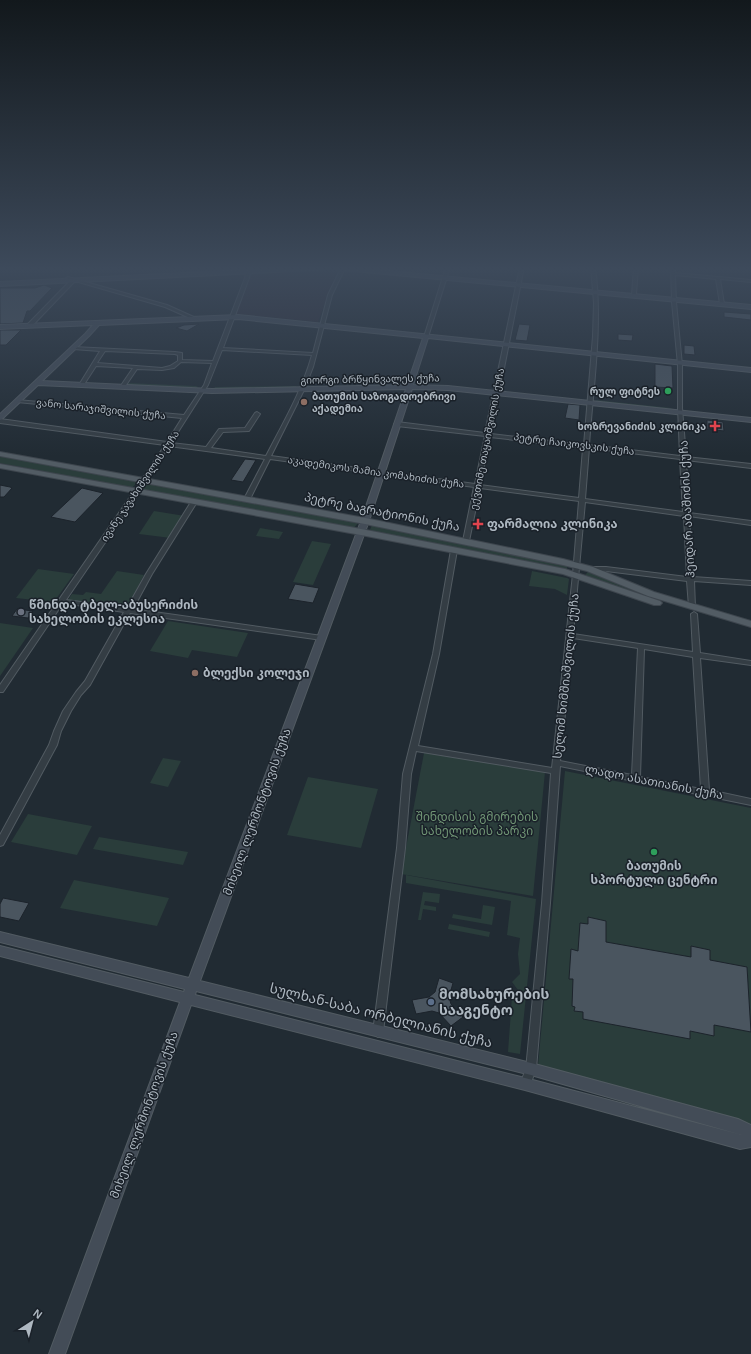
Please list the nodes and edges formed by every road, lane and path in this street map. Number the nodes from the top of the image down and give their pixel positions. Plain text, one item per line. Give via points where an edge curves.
1 (92, 330) edge
2 (227, 330) edge
3 (321, 330) edge
4 (362, 330) edge
5 (428, 330) edge
6 (509, 330) edge
7 (594, 330) edge
8 (677, 330) edge
9 (426, 337) junction
10 (506, 346) junction
11 (73, 348) junction
12 (220, 349) junction
13 (104, 350) junction
14 (314, 354) junction
15 (593, 355) junction
16 (180, 361) junction
17 (215, 362) junction
18 (680, 363) junction
19 (94, 364) junction
20 (136, 367) junction
21 (751, 370) edge
22 (39, 381) junction
23 (83, 382) junction
24 (124, 384) junction
25 (410, 385) junction
26 (303, 387) junction
27 (205, 388) junction
28 (497, 391) junction
29 (589, 400) junction
30 (17, 401) junction
31 (681, 410) junction
32 (257, 414) dead end
33 (751, 416) edge
34 (185, 417) junction
35 (0, 418) edge
36 (751, 420) edge
37 (0, 421) edge
38 (397, 424) junction
39 (488, 434) junction
40 (168, 444) junction
41 (585, 445) junction
42 (208, 449) junction
43 (0, 454) edge
44 (267, 457) junction
45 (684, 458) junction
46 (0, 466) edge
47 (751, 466) edge
48 (381, 473) junction
49 (144, 481) junction
50 (478, 486) junction
51 (137, 491) junction
52 (247, 499) junction
53 (581, 500) junction
54 (194, 502) junction
55 (687, 514) junction
56 (365, 520) junction
57 (751, 522) edge
58 (361, 532) junction
59 (466, 541) junction
60 (454, 550) junction
61 (590, 569) junction
62 (576, 570) junction
63 (690, 579) junction
64 (751, 583) edge
65 (61, 601) junction
66 (129, 610) junction
67 (693, 610) junction
68 (751, 624) edge
69 (751, 631) edge
70 (570, 636) junction
71 (322, 638) junction
72 (641, 646) junction
73 (696, 655) junction
74 (751, 663) edge
75 (0, 690) edge
76 (414, 748) junction
77 (556, 767) junction
78 (636, 779) junction
79 (705, 793) junction
80 (751, 802) edge
81 (0, 844) edge
82 (0, 937) edge
83 (0, 951) edge
84 (193, 985) junction
85 (188, 998) junction
86 (378, 1032) junction
87 (531, 1069) junction
88 (525, 1084) junction
89 (751, 1132) edge
90 (751, 1140) edge
91 (57, 1354) edge

1 - 11 street
2 - 12 street, ივანე ჯავახიშვილის ქუჩა
3 - 14 street
4 - 9 street
5 - 9 street, მიხეილ ლერმონტოვის ქუჩა
6 - 10 street, ექვთიმე თაყაიშვილის ქუჩა
7 - 15 street, სელიმ ხიმშიაშვილის ქუჩა
8 - 18 street, ჰეიდარ აბაშიძის ქუჩა
9 - 10 street
9 - 25 street, მიხეილ ლერმონტოვის ქუჩა
10 - 15 street
10 - 28 street, ექვთიმე თაყაიშვილის ქუჩა
11 - 13 street
11 - 22 street
12 - 14 street
12 - 17 street, ივანე ჯავახიშვილის ქუჩა
13 - 16 street via 175,353 180,354
13 - 19 street
14 - 26 street
15 - 18 street
15 - 29 street, სელიმ ხიმშიაშვილის ქუჩა
16 - 17 street
16 - 20 street via 168,368
17 - 27 street, ივანე ჯავახიშვილის ქუჩა
18 - 21 street
18 - 31 street, ჰეიდარ აბაშიძის ქუჩა
19 - 20 street
19 - 23 street
20 - 24 street
22 - 23 street, გიორგი ბრწყინვალეს ქუჩა
22 - 30 street
23 - 24 street, გიორგი ბრწყინვალეს ქუჩა
24 - 27 street, გიორგი ბრწყინვალეს ქუჩა
25 - 26 street, გიორგი ბრწყინვალეს ქუჩა
25 - 28 street, გიორგი ბრწყინვალეს ქუჩა
25 - 38 street, მიხეილ ლერმონტოვის ქუჩა
26 - 27 street, გიორგი ბრწყინვალეს ქუჩა
26 - 44 street
27 - 34 street, ივანე ჯავახიშვილის ქუჩა
28 - 29 street, გიორგი ბრწყინვალეს ქუჩა
28 - 39 street, ექვთიმე თაყაიშვილის ქუჩა
29 - 31 street, გიორგი ბრწყინვალეს ქუჩა
29 - 41 street, სელიმ ხიმშიაშვილის ქუჩა
30 - 34 street, ვანო სარაჯიშვილის ქუჩა
30 - 35 street
31 - 33 street, გიორგი ბრწყინვალეს ქუჩა
31 - 36 street, გიორგი ბრწყინვალეს ქუჩა
31 - 45 street, ჰეიდარ აბაშიძის ქუჩა
32 - 42 street via 247,430 221,430
34 - 40 street, ივანე ჯავახიშვილის ქუჩა
37 - 40 street, აკადემიკოს მამია კომახიძის ქუჩა
38 - 39 street, პეტრე ჩაიკოვსკის ქუჩა
38 - 48 street, მიხეილ ლერმონტოვის ქუჩა
39 - 41 street, პეტრე ჩაიკოვსკის ქუჩა
39 - 50 street, ექვთიმე თაყაიშვილის ქუჩა
40 - 42 street, აკადემიკოს მამია კომახიძის ქუჩა
40 - 49 street, ივანე ჯავახიშვილის ქუჩა
41 - 45 street, პეტრე ჩაიკოვსკის ქუჩა
41 - 53 street, სელიმ ხიმშიაშვილის ქუჩა
42 - 44 street, აკადემიკოს მამია კომახიძის ქუჩა
43 - 49 main road, პეტრე ბაგრატიონის ქუჩა
44 - 48 street, აკადემიკოს მამია კომახიძის ქუჩა
44 - 52 street
45 - 47 street, პეტრე ჩაიკოვსკის ქუჩა
45 - 55 street, ჰეიდარ აბაშიძის ქუჩა
46 - 51 main road, პეტრე ბაგრატიონის ქუჩა
48 - 50 street, აკადემიკოს მამია კომახიძის ქუჩა
48 - 56 street, მიხეილ ლერმონტოვის ქუჩა
49 - 51 street, ივანე ჯავახიშვილის ქუჩა
49 - 52 main road, პეტრე ბაგრატიონის ქუჩა
50 - 53 street, აკადემიკოს მამია კომახიძის ქუჩა
50 - 59 street, ექვთიმე თაყაიშვილის ქუჩა
51 - 54 main road, პეტრე ბაგრატიონის ქუჩა
51 - 65 street, ივანე ჯავახიშვილის ქუჩა
52 - 56 main road, პეტრე ბაგრატიონის ქუჩა
53 - 55 street, აკადემიკოს მამია კომახიძის ქუჩა
53 - 62 street, სელიმ ხიმშიაშვილის ქუჩა
54 - 58 main road, პეტრე ბაგრატიონის ქუჩა
54 - 66 street
55 - 57 street, აკადემიკოს მამია კომახიძის ქუჩა
55 - 63 street, ჰეიდარ აბაშიძის ქუჩა
56 - 58 street, მიხეილ ლერმონტოვის ქუჩა
56 - 59 main road, პეტრე ბაგრატიონის ქუჩა
58 - 60 main road, პეტრე ბაგრატიონის ქუჩა
58 - 71 street, მიხეილ ლერმონტოვის ქუჩა
59 - 62 main road, პეტრე ბაგრატიონის ქუჩა
60 - 62 main road, პეტრე ბაგრატიონის ქუჩა
60 - 76 street via 436,654
61 - 62 main road, პეტრე ბაგრატიონის ქუჩა
61 - 63 street
61 - 67 main road, პეტრე ბაგრატიონის ქუჩა
62 - 67 main road, პეტრე ბაგრატიონის ქუჩა via 635,596
62 - 70 street, სელიმ ხიმშიაშვილის ქუჩა
63 - 64 street
63 - 67 street, ჰეიდარ აბაშიძის ქუჩა
65 - 66 street
65 - 75 street, ივანე ჯავახიშვილის ქუჩა
66 - 71 street
66 - 81 street via 88,683 83,686 54,735 53,745
67 - 68 main road, პეტრე ბაგრატიონის ქუჩა
67 - 69 main road, პეტრე ბაგრატიონის ქუჩა
67 - 73 street, ჰეიდარ აბაშიძის ქუჩა
70 - 72 street
70 - 77 street, სელიმ ხიმშიაშვილის ქუჩა
71 - 84 street, მიხეილ ლერმონტოვის ქუჩა
72 - 73 street
72 - 78 street
73 - 74 street
73 - 79 street, ჰეიდარ აბაშიძის ქუჩა
76 - 77 street, ლადო ასათიანის ქუჩა
76 - 86 street via 407,774 401,848
77 - 78 street, ლადო ასათიანის ქუჩა
77 - 87 street, სელიმ ხიმშიაშვილის ქუჩა
78 - 79 street, ლადო ასათიანის ქუჩა
79 - 80 street, ლადო ასათიანის ქუჩა
82 - 84 street, სულხან-საბა ორბელიანის ქუჩა
83 - 85 street
84 - 85 street, მიხეილ ლერმონტოვის ქუჩა
84 - 86 street, სულხან-საბა ორბელიანის ქუჩა
85 - 88 street
85 - 91 street, მიხეილ ლერმონტოვის ქუჩა
86 - 87 street, სულხან-საბა ორბელიანის ქუჩა
87 - 88 street, სელიმ ხიმშიაშვილის ქუჩა
87 - 89 street, სულხან-საბა ორბელიანის ქუჩა via 738,1126
88 - 90 street via 740,1142

